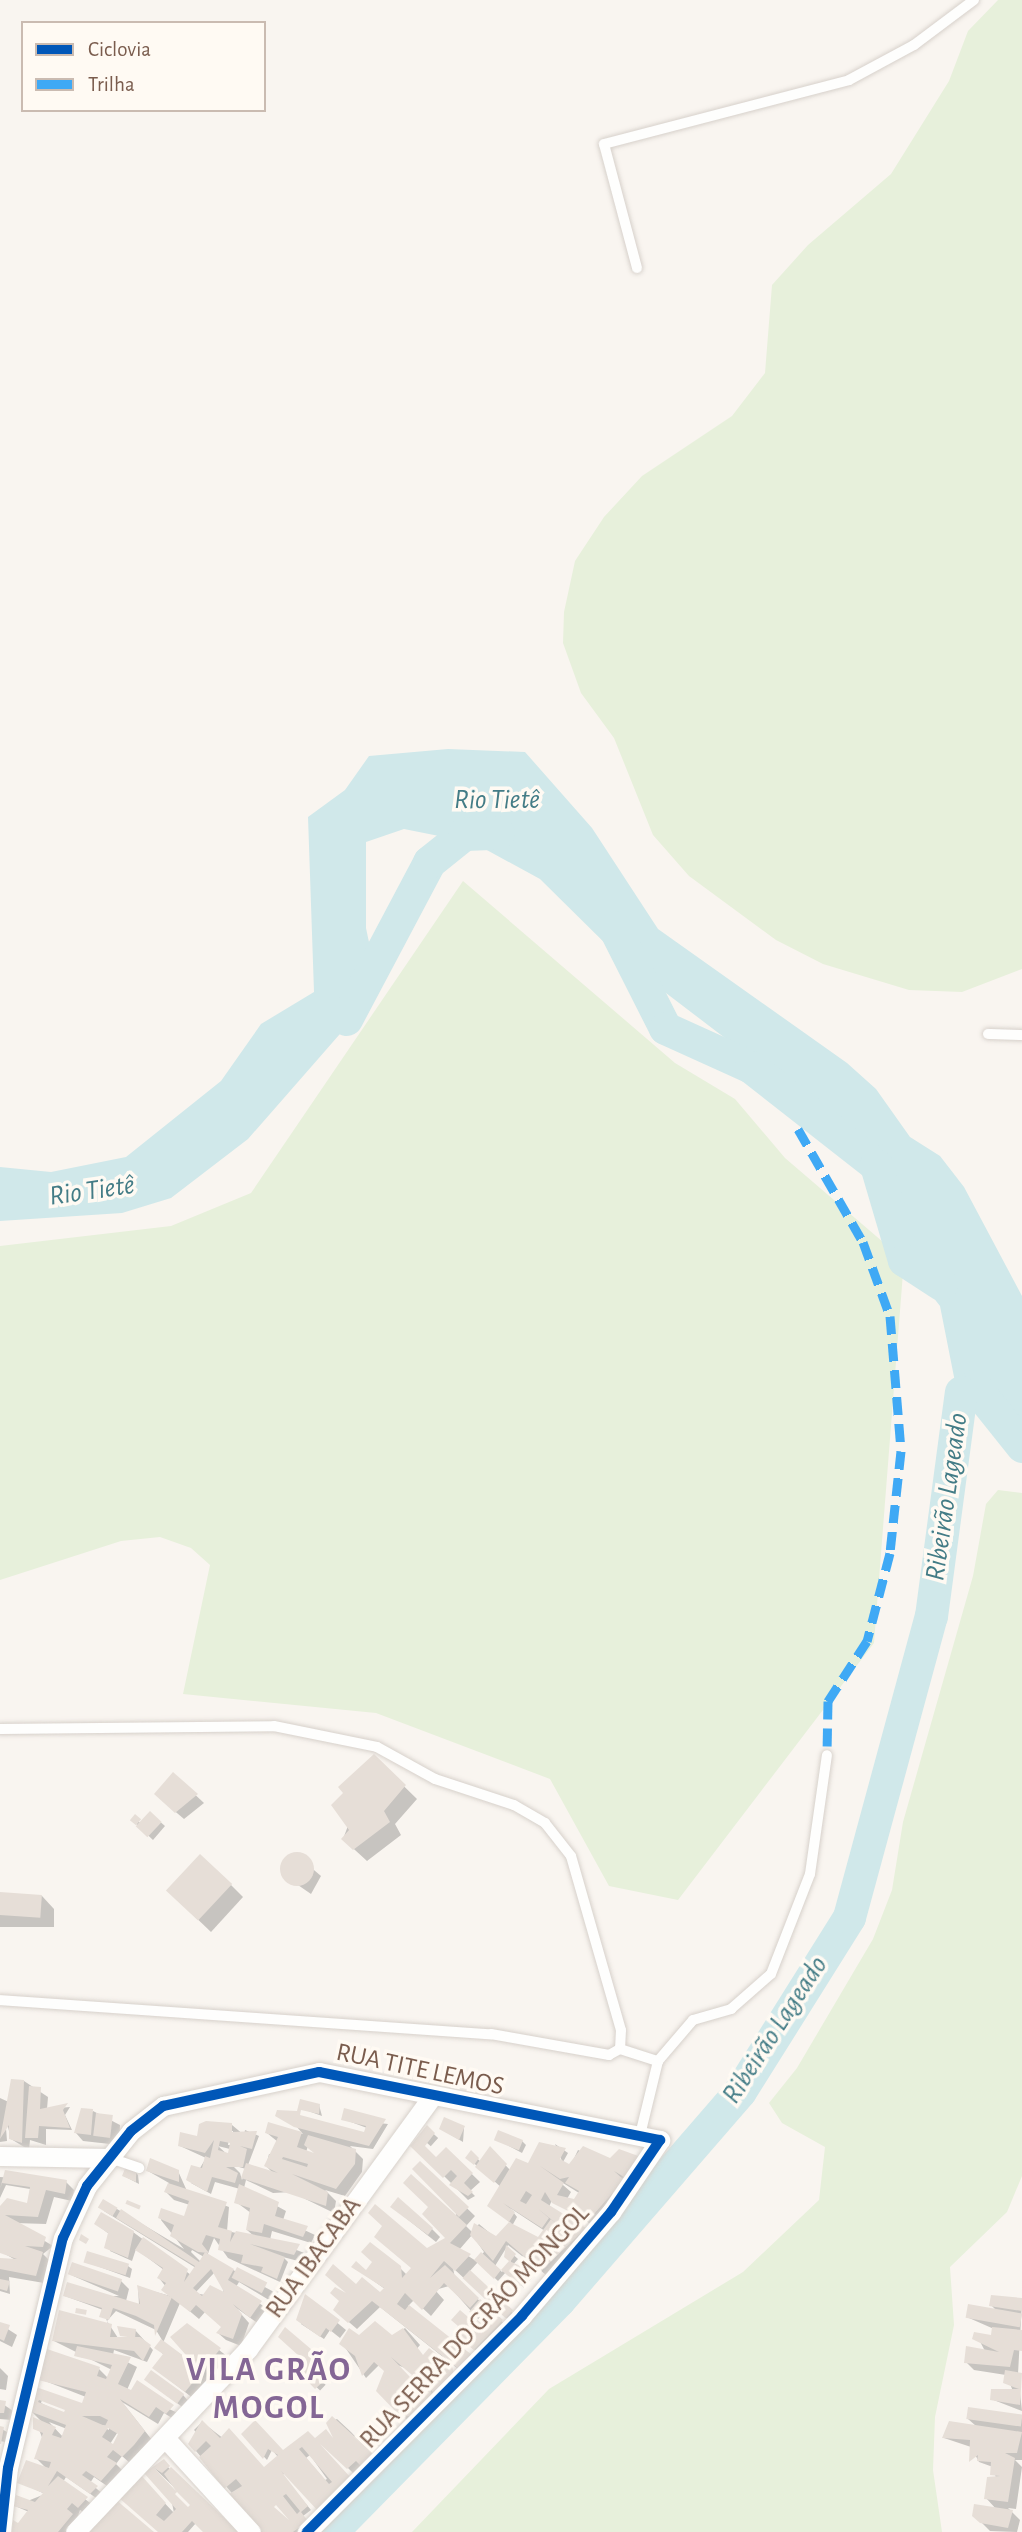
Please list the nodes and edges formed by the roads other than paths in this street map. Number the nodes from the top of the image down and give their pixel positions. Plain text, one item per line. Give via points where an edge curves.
1 (974, 0) edge
2 (638, 268) dead end
3 (988, 1034) dead end
4 (1022, 1035) edge
5 (0, 1729) edge
6 (827, 1755) dead end
7 (0, 2000) edge
8 (620, 2049) junction
9 (658, 2061) junction
10 (430, 2099) junction
11 (640, 2135) junction
12 (660, 2140) joint
13 (0, 2156) edge
14 (110, 2158) junction
15 (139, 2168) dead end
16 (166, 2439) junction
17 (1, 2532) edge
18 (75, 2532) edge
19 (251, 2532) edge
20 (307, 2532) edge

1 - 2 lane via 914,45 849,80 604,144
3 - 4 lane
5 - 8 lane via 274,1726 377,1748 435,1779 514,1805 545,1823 571,1856 621,2030
6 - 9 lane via 810,1874 771,1974 731,2008 693,2020
7 - 8 lane via 491,2034 609,2055
8 - 9 lane
9 - 11 lane
10 - 11 street, RUA TITE LEMOS
10 - 14 street, RUA TITE LEMOS via 337,2075 302,2074 248,2092 163,2106
10 - 16 street, RUA IBACABA via 255,2339
11 - 12 street, RUA TITE LEMOS
12 - 20 street, RUA SERRA DO GRÃO MONGOL via 611,2212 522,2316
13 - 14 street
14 - 15 lane
14 - 17 street, RUA TITE LEMOS via 76,2206 54,2269 8,2468
16 - 18 street, RUA IBACABA
16 - 19 street

